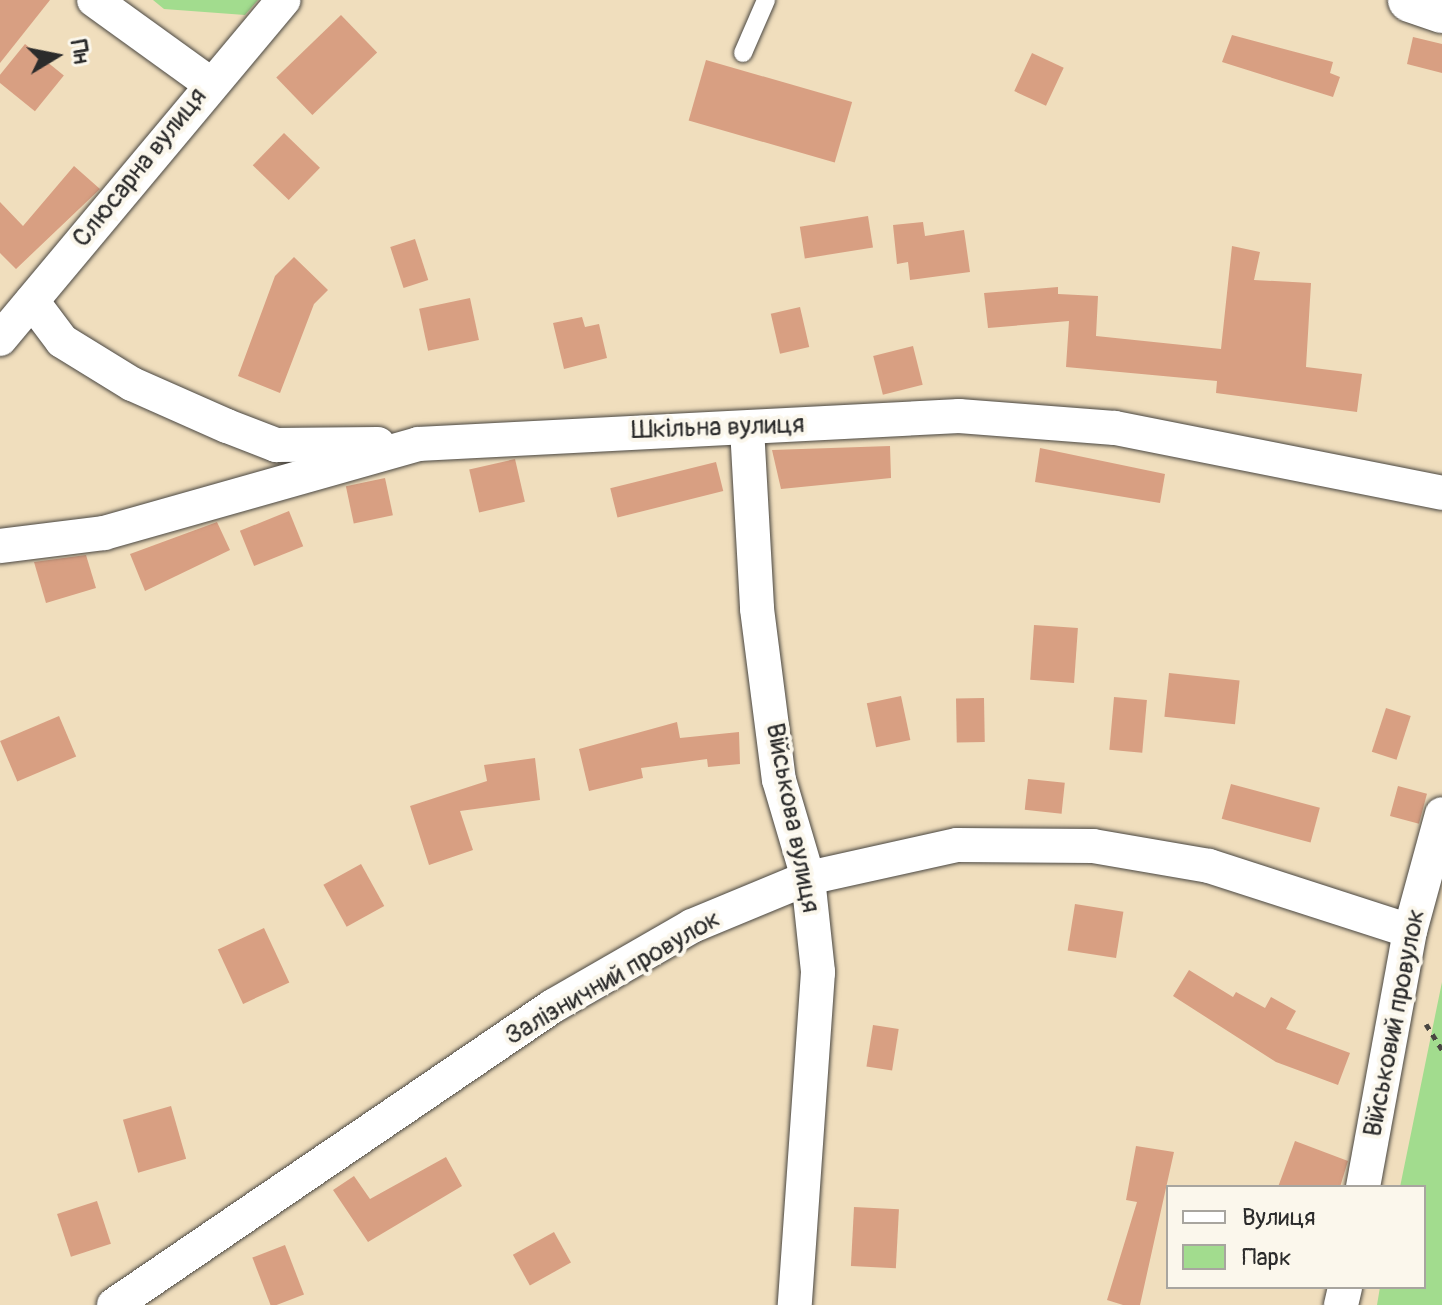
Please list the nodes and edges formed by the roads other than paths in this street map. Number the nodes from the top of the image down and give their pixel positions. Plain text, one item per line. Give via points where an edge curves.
1 (94, 0) edge
2 (283, 0) edge
3 (766, 0) edge
4 (1410, 0) edge
5 (1442, 11) edge
6 (743, 53) dead end
7 (209, 83) junction
8 (32, 301) junction
9 (0, 339) edge
10 (747, 428) junction
11 (418, 444) junction
12 (1442, 493) edge
13 (0, 546) edge
14 (1442, 814) edge
15 (808, 878) junction
16 (1410, 931) junction
17 (1363, 1185) edge
18 (114, 1305) edge
19 (795, 1305) edge

1 - 7 street
2 - 7 street, Слюсарна вулиця
3 - 6 lane
4 - 5 street
7 - 8 street, Слюсарна вулиця
8 - 9 street, Слюсарна вулиця
8 - 11 street via 62,341 132,384 276,445
10 - 11 street, Шкільна вулиця
10 - 12 street, Шкільна вулиця via 959,416 1115,428
10 - 15 street, Військова вулиця via 757,609 779,780
11 - 13 street, Шкільна вулиця via 104,533
14 - 16 street, Військовий провулок
15 - 16 street, Залізничний провулок via 957,845 1093,846 1209,866
15 - 18 street, Залізничний провулок via 692,926 553,1006
15 - 19 street, Військова вулиця via 818,972
16 - 17 street, Військовий провулок

